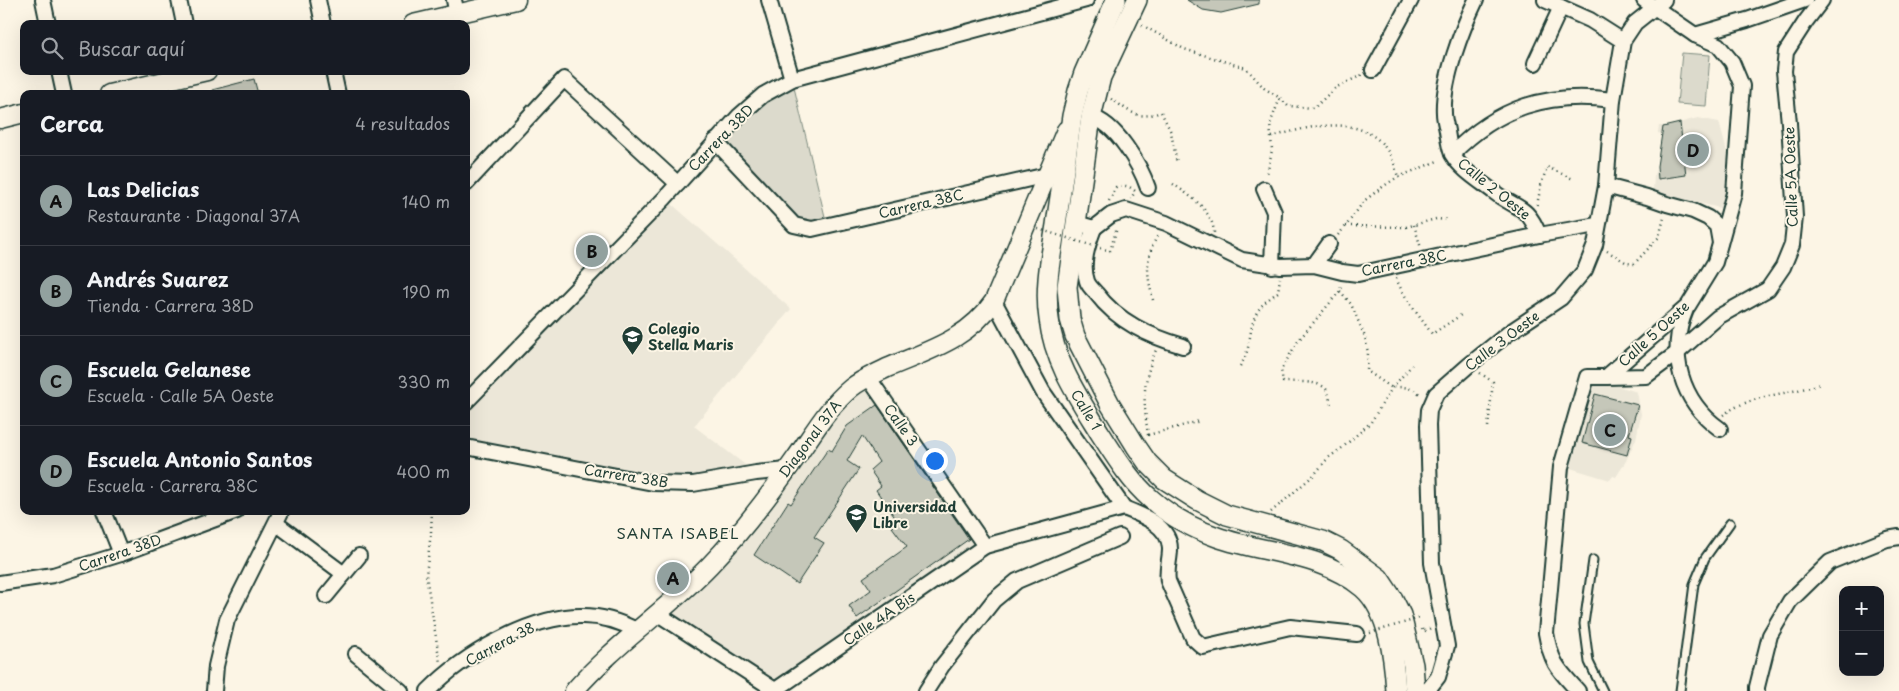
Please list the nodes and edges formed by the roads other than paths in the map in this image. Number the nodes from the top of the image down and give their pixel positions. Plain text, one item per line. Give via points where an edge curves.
1 (43, 0) edge
2 (179, 0) edge
3 (318, 0) edge
4 (516, 0) edge
5 (769, 0) edge
6 (1086, 0) edge
7 (1116, 0) edge
8 (1137, 0) edge
9 (1411, 0) edge
10 (1476, 0) edge
11 (1545, 0) edge
12 (1805, 0) edge
13 (1822, 0) edge
14 (1654, 2) edge
15 (456, 7) edge
16 (1560, 7) junction
17 (47, 20) edge
18 (183, 20) edge
19 (322, 20) edge
20 (424, 20) edge
21 (1695, 35) junction
22 (1624, 41) junction
23 (1535, 63) dead end
24 (1373, 70) road end
25 (59, 75) edge
26 (187, 75) edge
27 (334, 75) edge
28 (792, 79) junction
29 (63, 90) edge
30 (125, 90) edge
31 (337, 90) edge
32 (1613, 100) junction
33 (20, 114) edge
34 (1072, 116) junction
35 (1091, 117) junction
36 (0, 119) edge
37 (716, 141) junction
38 (1452, 154) junction
39 (1047, 175) junction
40 (470, 180) edge
41 (678, 184) junction
42 (1606, 186) junction
43 (1148, 188) dead end
44 (1264, 189) road end
45 (1597, 225) junction
46 (1085, 226) junction
47 (1539, 235) junction
48 (1329, 244) road end
49 (1720, 244) junction
50 (1314, 265) junction
51 (1276, 266) junction
52 (994, 301) junction
53 (1688, 306) junction
54 (1183, 346) dead end
55 (1677, 353) junction
56 (868, 377) junction
57 (1606, 377) junction
58 (470, 398) edge
59 (1716, 426) road end
60 (470, 448) edge
61 (787, 470) junction
62 (1124, 508) junction
63 (106, 515) edge
64 (226, 515) edge
65 (279, 516) edge
66 (1730, 523) dead end
67 (1120, 537) dead end
68 (1899, 537) edge
69 (985, 546) junction
70 (121, 554) junction
71 (359, 556) dead end
72 (1593, 560) dead end
73 (344, 574) junction
74 (0, 583) edge
75 (326, 596) dead end
76 (658, 614) junction
77 (638, 631) junction
78 (1364, 634) road end
79 (356, 654) dead end
80 (214, 691) edge
81 (401, 691) edge
82 (428, 691) edge
83 (574, 691) edge
84 (774, 691) edge
85 (926, 691) edge
86 (1396, 691) edge
87 (1415, 691) edge
88 (1427, 691) edge
89 (1578, 691) edge
90 (1603, 691) edge
91 (1680, 691) edge
92 (1758, 691) edge

1 - 17 street
2 - 18 street
3 - 19 street
4 - 15 street
5 - 28 street
6 - 28 street, Carrera 38D
7 - 34 main road, Calle 1 via 1084,73
8 - 35 main road, Calle 1 via 1101,78
9 - 24 street
10 - 38 street, Calle 2 Oeste via 1462,30 1448,82 1444,112
11 - 16 street
12 - 21 street
13 - 55 street, Calle 5A Oeste via 1786,52 1784,71 1795,217 1792,245 1786,260 1768,289 1718,318
14 - 21 street, Calle 5 Oeste
14 - 22 street, Calle 3 Oeste
15 - 20 street
16 - 22 street via 1590,20
16 - 23 street
21 - 49 street, Calle 5 Oeste via 1718,45 1732,62 1742,86 1734,193
22 - 32 street, Calle 3 Oeste
25 - 29 street
26 - 30 street
27 - 31 street
28 - 37 street, Carrera 38D via 763,94
32 - 38 street via 1574,97 1525,106 1481,128
32 - 42 street, Calle 3 Oeste
33 - 36 street
34 - 39 street, Diagonal 37A
34 - 86 main road, Calle 1 via 1046,286 1054,345 1077,396 1118,460 1142,490 1171,513 1216,537 1323,564 1364,588 1378,608 1387,632
35 - 43 street via 1101,121 1120,138
35 - 46 main road, Calle 1
37 - 39 street, Carrera 38C via 794,225 812,229
37 - 41 street, Carrera 38D
38 - 47 street, Calle 2 Oeste via 1462,167 1486,186 1523,209 1533,219
39 - 52 street, Diagonal 37A
40 - 41 street via 564,79
41 - 58 street, Carrera 38D
42 - 45 street, Calle 3 Oeste
42 - 49 street via 1708,218 1716,226
44 - 51 street via 1274,212
45 - 47 street, Carrera 38C
45 - 88 street, Calle 3 Oeste via 1595,245 1585,270 1561,298 1510,332 1469,365 1436,394 1429,410 1432,563 1447,646 1438,677
46 - 51 street, Carrera 38C via 1126,210 1166,223 1242,260
46 - 54 street via 1087,282 1104,303 1120,318 1146,334
46 - 87 main road, Calle 1 via 1067,286 1070,319 1075,336 1110,404 1147,462 1164,479 1217,511 1323,541 1379,578 1401,615
47 - 50 street, Carrera 38C via 1358,274
48 - 50 street
49 - 53 street, Calle 5 Oeste via 1715,262
50 - 51 street, Carrera 38C
52 - 56 street, Diagonal 37A via 962,334
52 - 62 street via 1043,392
53 - 55 street via 1681,321
53 - 57 street, Calle 5 Oeste
55 - 57 street, Calle 5A Oeste via 1646,376
55 - 59 street via 1681,377 1690,399
56 - 61 street, Diagonal 37A via 828,410
56 - 69 street, Calle 3
57 - 89 street, Calle 5 Oeste via 1587,377 1561,467 1546,633 1549,653 1559,671
60 - 61 street, Carrera 38B via 652,483 693,484
61 - 76 street, Diagonal 37A via 710,565
62 - 69 street, Calle 4A Bis
62 - 78 street via 1155,524 1168,539 1168,581 1193,638 1203,647 1290,627
63 - 70 street
64 - 70 street, Carrera 38D
65 - 73 street
65 - 80 street via 227,620 216,666
66 - 91 lane via 1705,558 1694,584
67 - 85 street via 1017,581 994,600
68 - 92 street via 1887,538 1830,562 1790,601 1770,634
69 - 84 street, Calle 4A Bis
70 - 74 street, Carrera 38D via 52,575
71 - 73 street
72 - 90 lane via 1584,624 1589,662
73 - 75 street
76 - 77 street, Diagonal 37A
76 - 84 street
77 - 82 street, Carrera 38 via 600,617 549,619 488,646 442,677
77 - 83 street, Diagonal 37A via 595,667
79 - 81 street

